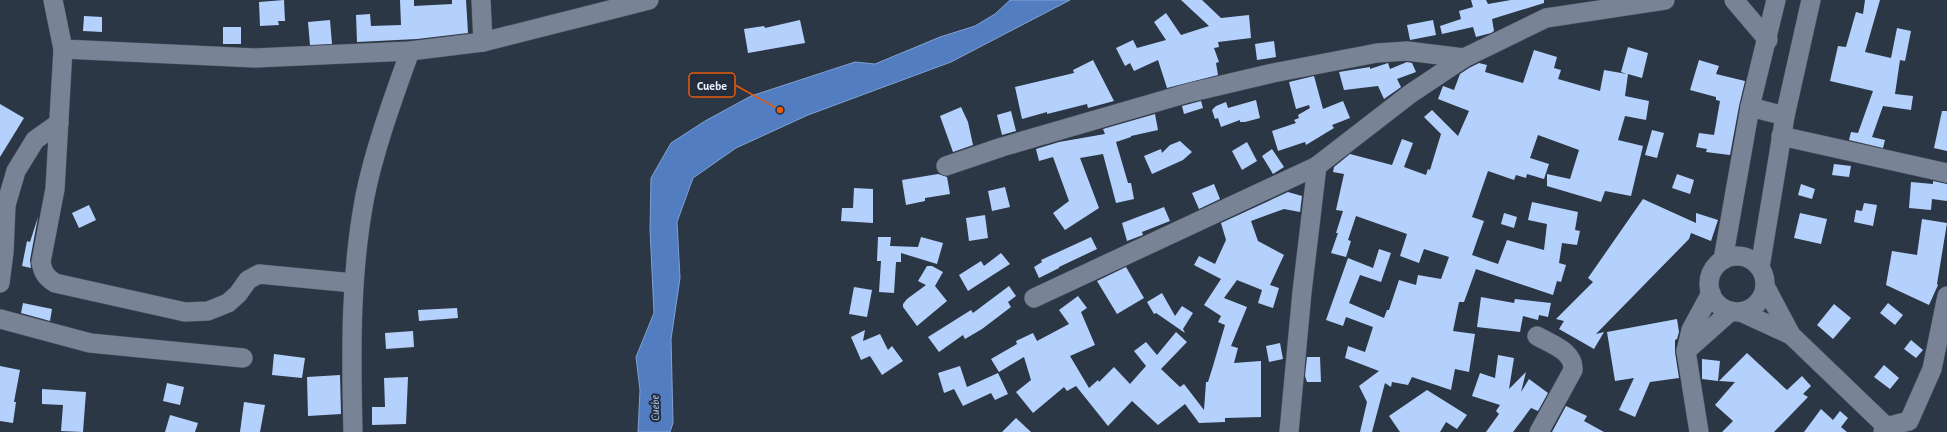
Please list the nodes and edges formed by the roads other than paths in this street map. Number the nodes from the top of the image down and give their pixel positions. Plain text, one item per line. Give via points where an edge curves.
1 (53, 0) edge
2 (481, 0) edge
3 (649, 0) edge
4 (1665, 0) edge
5 (1734, 0) edge
6 (1776, 0) edge
7 (1811, 0) edge
8 (1768, 40) junction
9 (483, 42) junction
10 (63, 49) junction
11 (410, 51) junction
12 (1464, 58) junction
13 (1750, 107) junction
14 (1785, 116) junction
15 (59, 123) junction
16 (1781, 136) junction
17 (946, 166) dead end
18 (1317, 166) junction
19 (1947, 173) edge
20 (1723, 260) junction
21 (1760, 267) junction
22 (0, 283) edge
23 (353, 283) junction
24 (1765, 286) junction
25 (1711, 293) junction
26 (1947, 296) edge
27 (1034, 298) dead end
28 (1736, 311) junction
29 (0, 319) edge
30 (1792, 335) junction
31 (1537, 336) dead end
32 (1686, 351) junction
33 (243, 358) dead end
34 (1887, 430) edge
35 (353, 432) edge
36 (1289, 432) edge
37 (1539, 432) edge
38 (1699, 432) edge

1 - 10 street
2 - 9 street
3 - 9 street
4 - 12 street via 1546,18
5 - 8 street
6 - 8 street
7 - 14 street
8 - 13 street
9 - 11 street
10 - 11 street via 255,58
10 - 15 street
11 - 23 street via 385,121 365,196
12 - 17 street via 1407,51 1377,53 1274,73 1188,93 1002,147
12 - 18 street via 1410,94
13 - 14 street
13 - 20 street
14 - 16 street
15 - 22 street via 35,140 16,171 6,205
15 - 23 street via 55,189 41,262 42,272 55,283 185,312 208,311 228,303 248,280 259,274
16 - 19 street
16 - 21 street
18 - 27 street
18 - 36 street
20 - 21 street via 1743,256
20 - 25 street via 1711,274
21 - 24 street
23 - 35 street
24 - 28 street via 1758,303 1750,309
24 - 30 street
25 - 28 street via 1723,308
25 - 32 street via 1691,330
26 - 34 street via 1932,369 1908,420
28 - 30 street
28 - 32 street
29 - 33 street via 90,342
30 - 34 street
31 - 37 street via 1565,352 1573,363 1573,370
32 - 38 street

